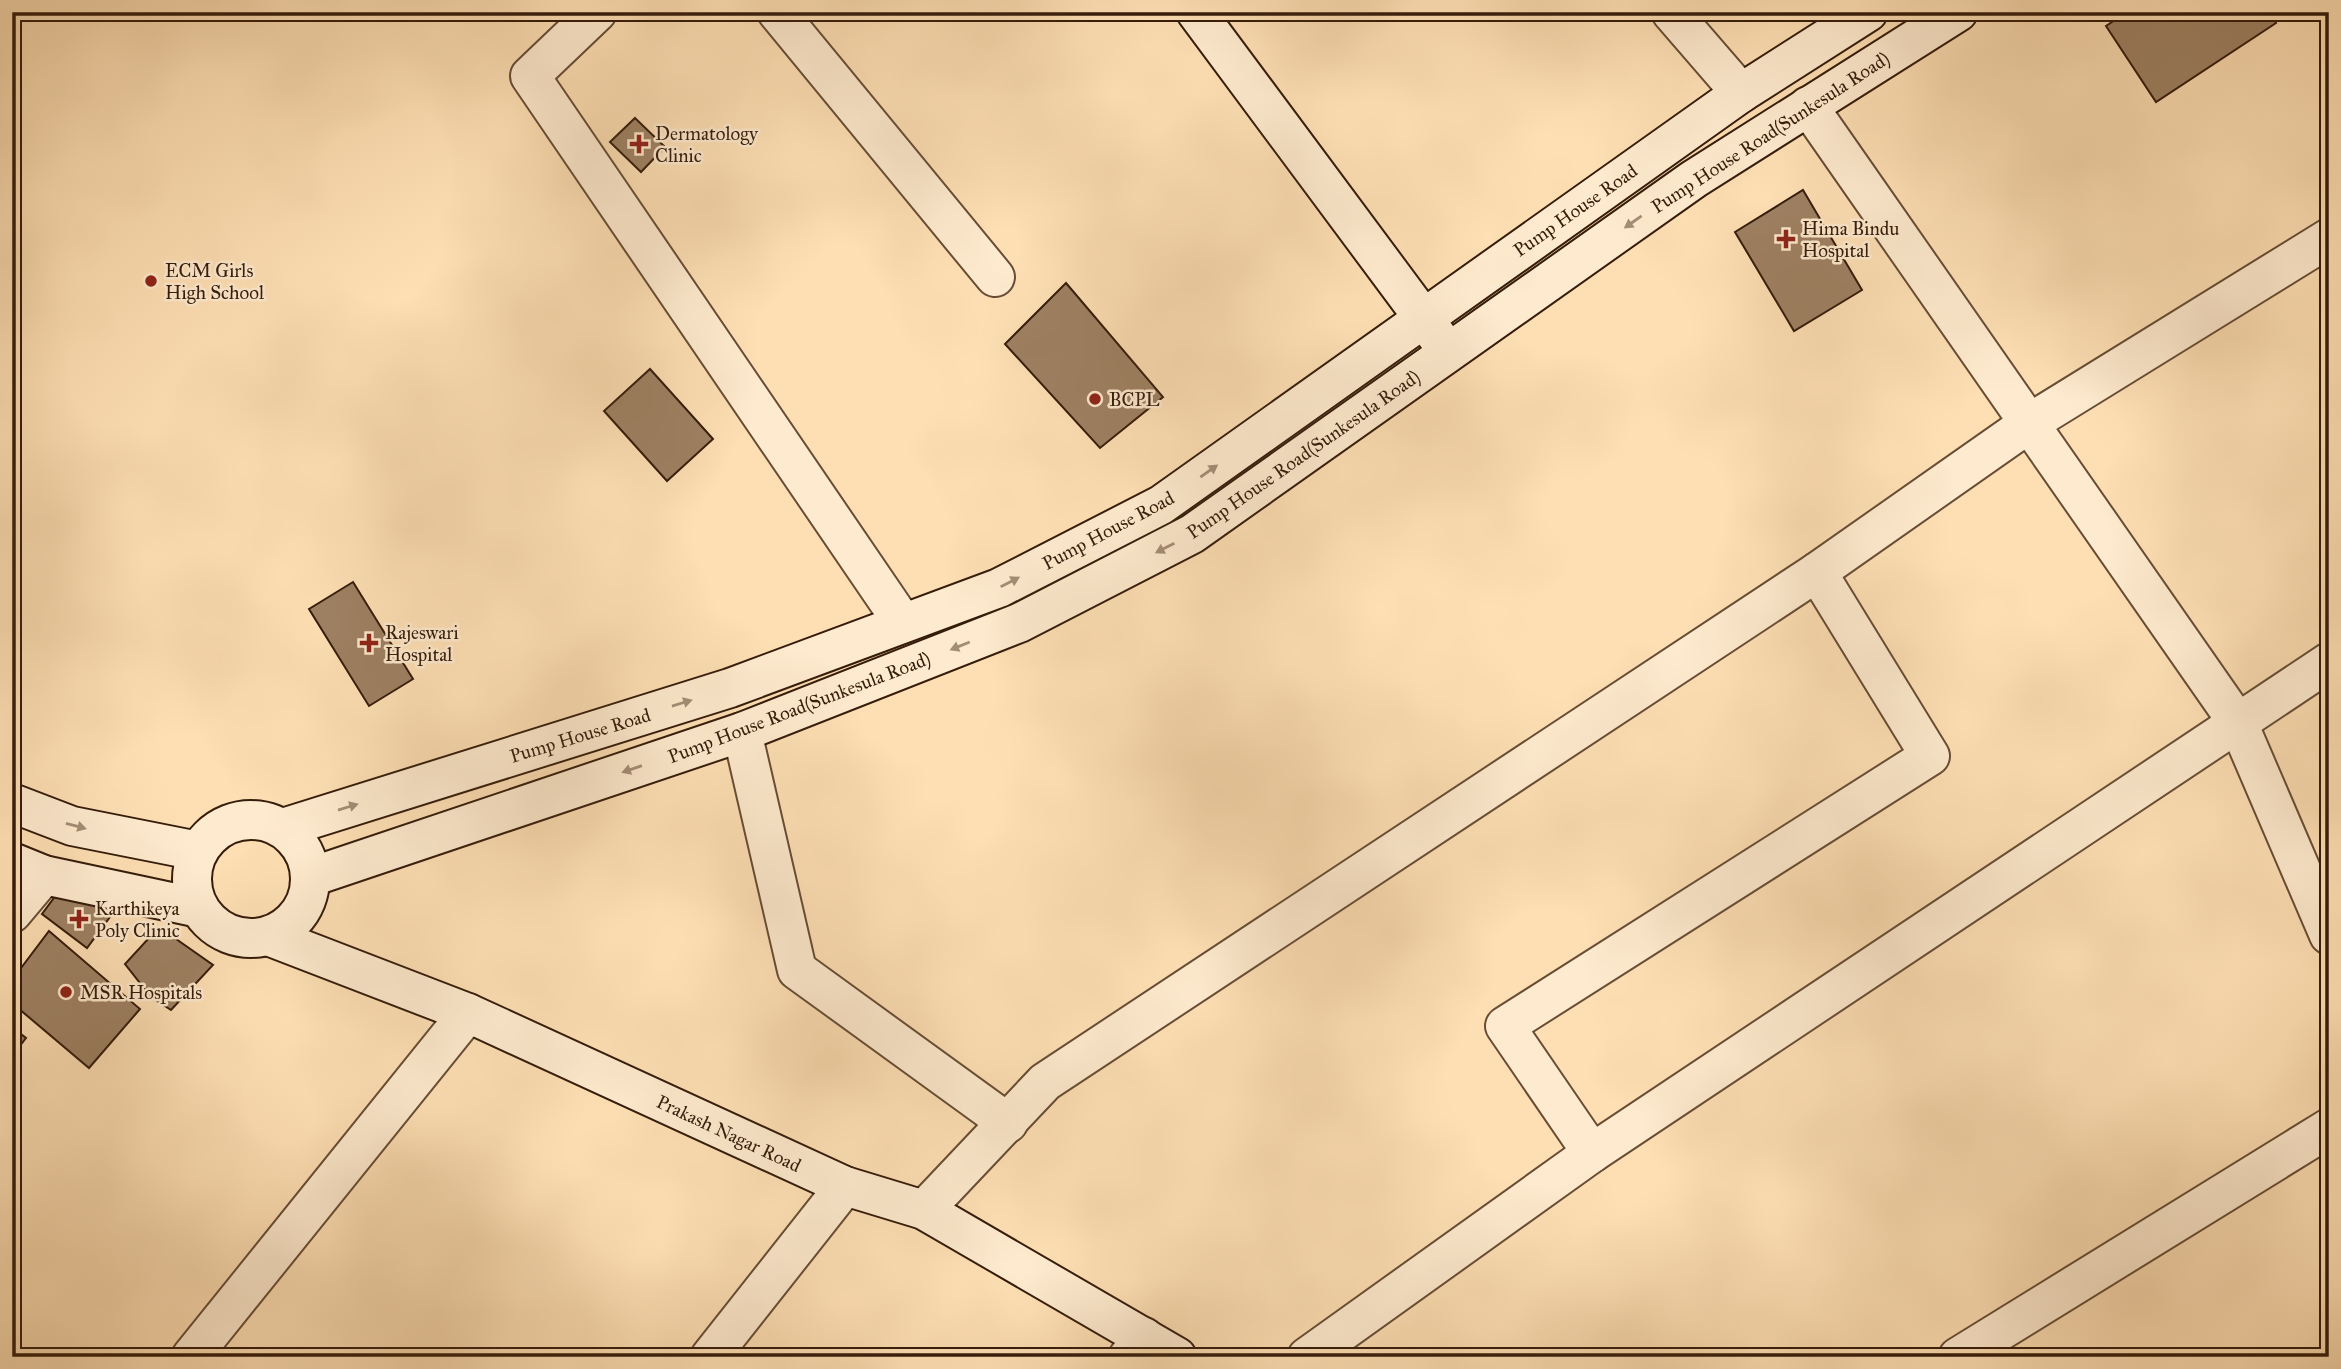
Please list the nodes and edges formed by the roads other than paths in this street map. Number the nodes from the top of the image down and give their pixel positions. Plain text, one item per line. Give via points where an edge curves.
1 (597, 12) edge
2 (777, 12) edge
3 (1196, 12) edge
4 (1671, 12) edge
5 (1868, 12) edge
6 (1958, 12) edge
7 (1741, 93) junction
8 (1808, 106) junction
9 (2329, 238) edge
10 (995, 277) dead end
11 (1425, 317) junction
12 (1448, 352) junction
13 (2028, 424) junction
14 (1816, 572) junction
15 (903, 623) junction
16 (2329, 662) edge
17 (2238, 723) junction
18 (742, 732) junction
19 (12, 803) edge
20 (283, 828) junction
21 (198, 851) junction
22 (28, 869) edge
23 (311, 877) junction
24 (199, 908) junction
25 (12, 913) edge
26 (2329, 935) edge
27 (268, 936) junction
28 (468, 1013) junction
29 (1008, 1123) junction
30 (2329, 1128) edge
31 (1592, 1153) junction
32 (845, 1186) junction
33 (924, 1210) junction
34 (1136, 1347) edge
35 (191, 1357) edge
36 (710, 1357) edge
37 (1177, 1357) edge
38 (1307, 1357) edge
39 (1958, 1357) edge

1 - 15 street via 530,76
2 - 10 street
3 - 11 street
4 - 7 street
5 - 7 street, Pump House Road
6 - 8 street, Pump House Road(Sunkesula Road)
7 - 8 street
7 - 11 street, Pump House Road
8 -> 12 street, Pump House Road(Sunkesula Road) via 1694,178
8 - 13 street
9 - 13 street
11 - 12 street
15 -> 11 street, Pump House Road via 999,588 1161,505
12 -> 18 street, Pump House Road(Sunkesula Road) via 1192,534 1019,623
13 - 14 street
13 - 17 street
14 - 29 street via 1045,1082
14 - 31 street via 1930,755 1505,1026
20 -> 15 street, Pump House Road via 730,688
16 - 17 street
17 - 26 street
17 - 31 street
18 -> 23 street, Pump House Road(Sunkesula Road)
18 - 29 street via 797,970
19 -> 21 street via 72,826
20 - 21 street via 265,820 227,824 210,835
20 - 23 street via 298,841
21 - 24 street via 192,890
22 - 24 street
22 - 25 street
23 - 27 street via 300,914
24 - 27 street via 211,924 228,934
27 - 28 street, Prakash Nagar Road
28 - 32 street, Prakash Nagar Road
28 - 35 street
29 - 33 street
30 - 39 street
31 - 38 street
32 - 33 street, Prakash Nagar Road
32 - 36 street
33 - 34 street, Prakash Nagar Road
34 - 37 street, Prakash Nagar Road

